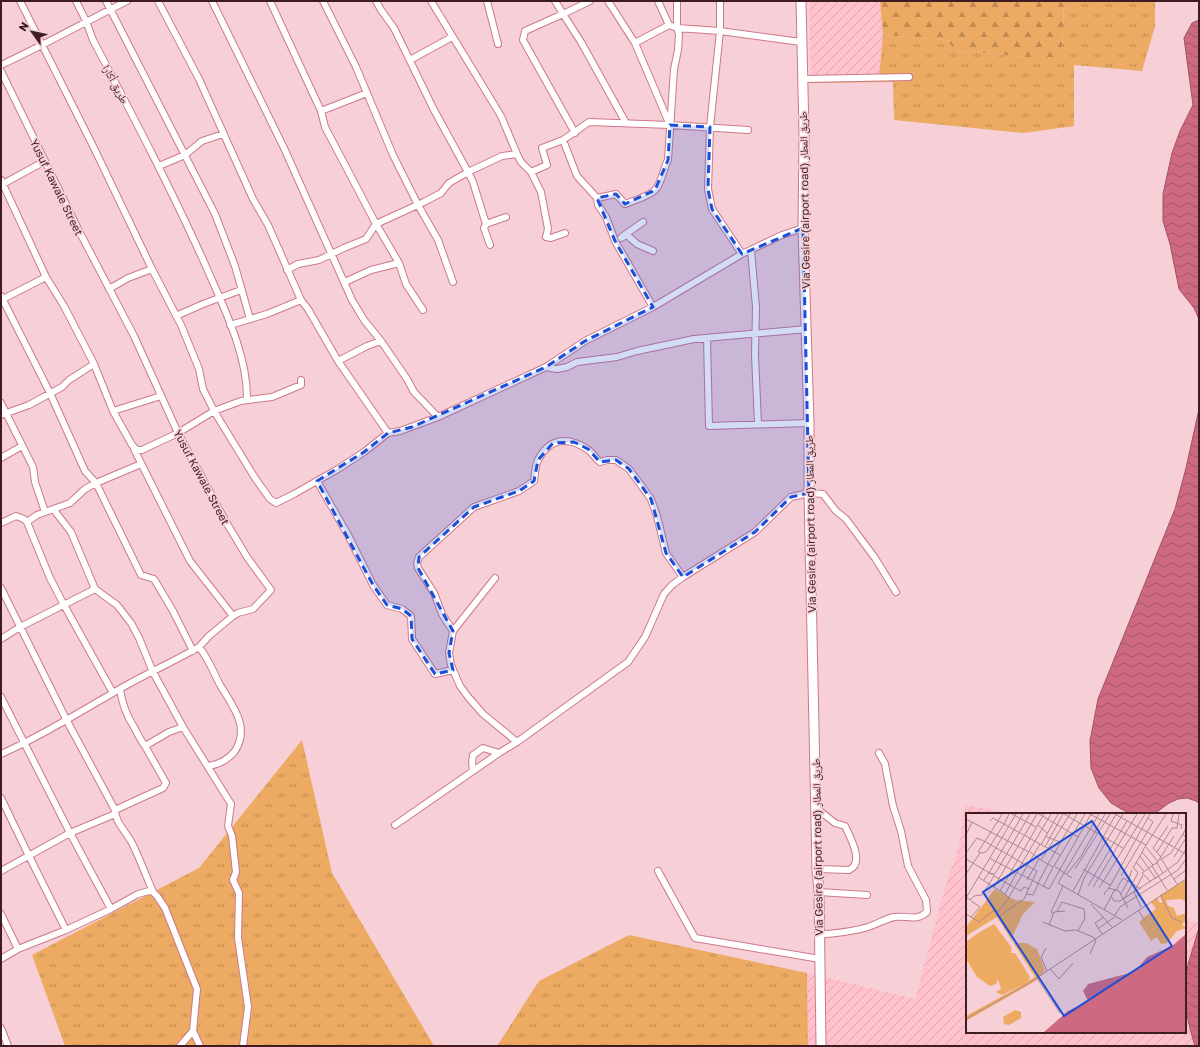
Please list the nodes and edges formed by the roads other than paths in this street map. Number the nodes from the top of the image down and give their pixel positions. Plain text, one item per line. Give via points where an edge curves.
1 (20, 1) edge
2 (76, 1) edge
3 (106, 1) edge
4 (128, 1) edge
5 (158, 1) edge
6 (212, 1) edge
7 (270, 1) edge
8 (323, 1) edge
9 (376, 1) edge
10 (431, 1) edge
11 (487, 1) edge
12 (555, 1) edge
13 (590, 1) edge
14 (608, 1) edge
15 (658, 1) edge
16 (677, 1) edge
17 (720, 1) edge
18 (801, 1) edge
19 (111, 9) junction
20 (563, 14) junction
21 (86, 21) junction
22 (669, 25) junction
23 (677, 28) junction
24 (720, 31) junction
25 (452, 36) junction
26 (801, 42) junction
27 (635, 43) junction
28 (498, 44) dead end
29 (43, 45) junction
30 (410, 60) junction
31 (1, 65) edge
32 (1, 71) edge
33 (909, 77) dead end
34 (803, 79) junction
35 (367, 93) junction
36 (320, 111) junction
37 (626, 123) junction
38 (670, 125) junction
39 (710, 127) junction
40 (748, 130) dead end
41 (575, 133) junction
42 (223, 134) junction
43 (563, 140) junction
44 (517, 154) junction
45 (185, 155) junction
46 (45, 161) junction
47 (159, 166) junction
48 (468, 172) junction
49 (531, 172) junction
50 (2, 183) edge
51 (597, 198) junction
52 (418, 205) junction
53 (506, 217) dead end
54 (643, 222) dead end
55 (376, 224) junction
56 (486, 224) junction
57 (803, 228) junction
58 (565, 233) dead end
59 (618, 240) junction
60 (490, 245) dead end
61 (751, 250) junction
62 (653, 251) dead end
63 (332, 253) junction
64 (742, 254) junction
65 (399, 263) junction
66 (152, 269) junction
67 (287, 270) junction
68 (46, 277) junction
69 (345, 282) junction
70 (453, 282) dead end
71 (109, 289) junction
72 (241, 290) junction
73 (2, 297) edge
74 (220, 298) junction
75 (301, 300) junction
76 (653, 307) junction
77 (3, 309) edge
78 (423, 310) dead end
79 (176, 316) junction
80 (250, 319) junction
81 (230, 325) junction
82 (807, 329) junction
83 (755, 334) junction
84 (707, 338) junction
85 (381, 341) junction
86 (338, 362) junction
87 (94, 364) junction
88 (546, 367) junction
89 (301, 380) dead end
90 (50, 393) junction
91 (161, 396) junction
92 (247, 400) junction
93 (1, 403) edge
94 (214, 410) junction
95 (113, 411) junction
96 (3, 414) edge
97 (438, 417) junction
98 (809, 423) junction
99 (758, 424) junction
100 (388, 432) junction
101 (178, 433) junction
102 (132, 445) junction
103 (22, 446) junction
104 (1, 458) edge
105 (141, 464) junction
106 (317, 481) junction
107 (96, 483) junction
108 (809, 493) junction
109 (54, 510) junction
110 (45, 512) junction
111 (27, 522) junction
112 (1, 523) edge
113 (683, 577) junction
114 (495, 578) dead end
115 (1, 588) edge
116 (94, 589) junction
117 (896, 592) dead end
118 (64, 605) junction
119 (233, 616) junction
120 (20, 627) junction
121 (453, 631) junction
122 (1, 639) edge
123 (199, 647) junction
124 (193, 651) junction
125 (453, 670) junction
126 (153, 672) junction
127 (120, 689) junction
128 (113, 692) junction
129 (1, 697) edge
130 (67, 721) junction
131 (184, 726) junction
132 (517, 742) junction
133 (24, 744) junction
134 (145, 746) junction
135 (499, 753) junction
136 (879, 753) dead end
137 (1, 754) edge
138 (209, 766) junction
139 (474, 770) junction
140 (1, 798) edge
141 (816, 808) junction
142 (115, 812) junction
143 (395, 825) dead end
144 (70, 833) junction
145 (29, 856) junction
146 (817, 869) junction
147 (1, 871) edge
148 (658, 871) dead end
149 (153, 892) junction
150 (819, 892) junction
151 (867, 895) dead end
152 (111, 909) junction
153 (1, 914) edge
154 (66, 930) junction
155 (819, 936) junction
156 (18, 949) junction
157 (1, 959) edge
158 (820, 959) junction
159 (1, 1028) edge
160 (193, 1031) junction
161 (8, 1046) edge
162 (180, 1046) edge
163 (200, 1046) edge
164 (243, 1046) edge
165 (821, 1046) edge

1 - 29 street
2 - 21 street, طريق أكارا
3 - 19 street
4 - 19 street
5 - 42 street via 199,79
6 - 63 street
7 - 36 street
8 - 35 street
9 - 30 street via 394,28
10 - 25 street
11 - 28 street
12 - 20 street
13 - 20 street
14 - 27 street
15 - 22 street
16 - 23 street
17 - 24 street
18 - 26 main road, Via Gesire (airport road) طريق المطار
19 - 21 street
19 - 45 street
20 - 37 street
20 - 41 street via 525,31 523,40
21 - 29 street
21 - 47 street, طريق أكارا via 93,40
22 - 23 street
22 - 27 street
23 - 24 street
23 - 38 street via 678,50
24 - 26 street
24 - 39 street
25 - 30 street
25 - 44 street via 501,116
26 - 34 main road, Via Gesire (airport road) طريق المطار
27 - 38 street
29 - 31 street
29 - 66 street
30 - 48 street
32 - 46 street, Yusuf Kawale Street
33 - 34 street
34 - 57 main road, Via Gesire (airport road) طريق المطار
35 - 36 street
35 - 52 street via 393,155
36 - 55 street via 325,127
37 - 38 street
37 - 41 street via 589,122
38 - 39 street
38 - 51 street via 668,160 655,190 625,204 616,194
39 - 40 street
39 - 64 street via 708,189 712,209
41 - 43 street
42 - 45 street via 202,141
42 - 67 street
43 - 49 street via 542,148 547,165
43 - 51 street via 577,176
44 - 48 street via 502,156
44 - 49 street
45 - 47 street
45 - 72 street via 226,239
46 - 50 street
46 - 71 street, Yusuf Kawale Street
47 - 74 street, طريق أكارا
48 - 52 street via 449,183 441,193
48 - 56 street
49 - 58 street via 541,192 548,229 546,238
50 - 68 street
51 - 59 street via 598,205
52 - 55 street
52 - 70 street via 438,240
53 - 56 street
54 - 59 street
55 - 63 street via 366,239
55 - 65 street
56 - 60 street via 484,228
57 - 61 street
57 - 82 main road, Via Gesire (airport road) طريق المطار
59 - 62 street via 627,235 637,244
59 - 76 street
61 - 64 street
61 - 83 street via 756,307
63 - 67 street
63 - 69 street
64 - 76 street
65 - 69 street via 371,270
65 - 78 street via 406,284
66 - 71 street
66 - 79 street
67 - 75 street
68 - 73 street
68 - 87 street
69 - 85 street via 364,320
71 - 91 street, Yusuf Kawale Street
72 - 74 street
72 - 80 street
73 - 77 street
74 - 79 street
74 - 81 street, طريق أكارا
75 - 80 street
75 - 86 street
76 - 88 street via 585,341
77 - 90 street
79 - 94 street via 198,369 203,389
80 - 81 street
81 - 92 street, طريق أكارا via 242,359
82 - 83 street
82 - 98 main road, Via Gesire (airport road) طريق المطار
83 - 84 street
83 - 99 street
84 - 88 street via 617,357 577,362 557,369
84 - 99 street via 709,426
85 - 86 street
85 - 97 street via 414,392
86 - 100 street
87 - 90 street
87 - 95 street
88 - 97 street
89 - 92 street via 301,385 289,391 272,397
90 - 96 street via 29,405
90 - 107 street via 86,471
91 - 95 street
91 - 101 street, Yusuf Kawale Street
92 - 94 street
93 - 96 street
94 - 101 street
94 - 106 street via 255,478 273,502 276,503
95 - 102 street
96 - 103 street
97 - 100 street via 400,431
98 - 99 street
98 - 108 main road, Via Gesire (airport road) طريق المطار
100 - 106 street via 364,452
101 - 102 street via 142,450 137,450
101 - 119 street, Yusuf Kawale Street via 229,528 271,590 253,610
102 - 105 street
103 - 104 street
103 - 110 street via 33,467
105 - 107 street
105 - 119 street via 190,561
106 - 125 street via 373,585 387,605 402,609 411,616 412,639 436,674
107 - 109 street via 70,503
107 - 124 street via 141,575 154,579
108 - 113 street via 791,497 755,532
108 - 117 street via 823,494 846,519
108 - 141 main road, Via Gesire (airport road) طريق المطار
109 - 110 street
109 - 116 street via 71,532
110 - 111 street
111 - 112 street via 16,516
111 - 118 street
113 - 121 street via 666,553 650,499 629,469 616,460 600,462 588,449 574,442 561,440 545,449 538,460 534,481 519,491 474,507 419,557 418,568
113 - 132 street via 664,594 645,637 628,662
114 - 121 street
115 - 120 street
116 - 118 street
116 - 126 street via 117,605 131,623
118 - 120 street
118 - 128 street
119 - 123 street, Yusuf Kawale Street
120 - 122 street
120 - 130 street
121 - 125 street via 449,653
123 - 124 street, Yusuf Kawale Street
123 - 138 street via 233,705 240,722 239,744 233,753 227,760
124 - 126 street, Yusuf Kawale Street
125 - 132 street via 460,686 483,714
126 - 127 street, Yusuf Kawale Street
126 - 131 street
127 - 128 street, Yusuf Kawale Street
127 - 134 street via 129,721
128 - 130 street, Yusuf Kawale Street
129 - 133 street
130 - 133 street, Yusuf Kawale Street
130 - 142 street
131 - 134 street
131 - 138 street
132 - 135 street
133 - 137 street, Yusuf Kawale Street
133 - 144 street
134 - 142 street via 166,783 163,788
135 - 139 street
135 - 139 street via 483,748 473,755
136 - 155 street via 885,764 908,866 926,900 927,912 916,918 885,919 869,927
138 - 164 street via 231,804 228,826 232,836 236,872 233,880 239,893 238,938 248,1007
139 - 143 street
140 - 145 street
141 - 146 main road, Via Gesire (airport road) طريق المطار
141 - 146 street via 835,823 845,826 857,858 857,864 849,870
142 - 144 street
142 - 149 street
144 - 145 street
144 - 152 street
145 - 147 street
145 - 154 street
146 - 150 main road, Via Gesire (airport road) طريق المطار
148 - 158 street via 695,938
149 - 152 street via 138,894
149 - 160 street via 165,908 197,989
150 - 151 street
150 - 155 main road, Via Gesire (airport road) طريق المطار
152 - 154 street
153 - 156 street
154 - 156 street
155 - 158 main road, Via Gesire (airport road) طريق المطار
156 - 157 street
158 - 165 main road, Via Gesire (airport road) طريق المطار
159 - 161 street
160 - 162 street
160 - 163 street

